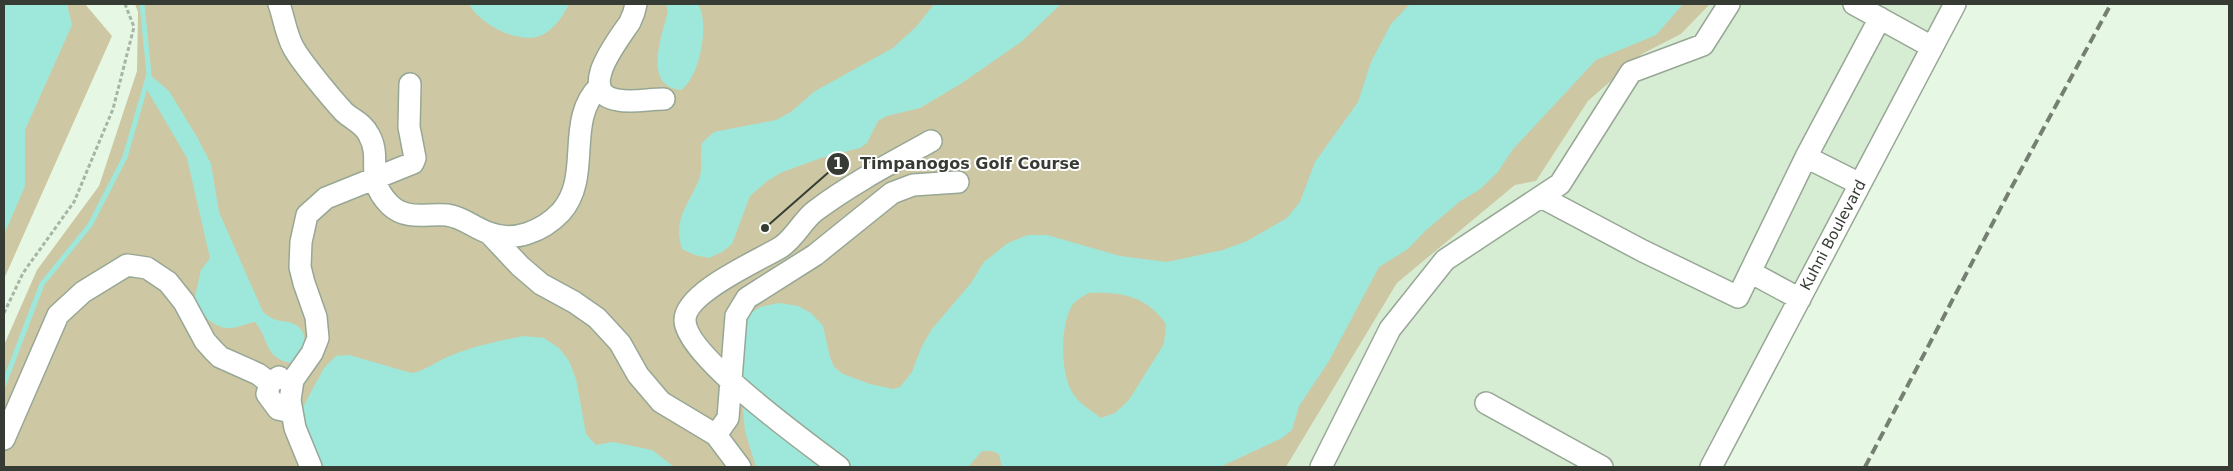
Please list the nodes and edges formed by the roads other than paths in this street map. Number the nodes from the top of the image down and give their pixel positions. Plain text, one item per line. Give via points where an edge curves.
1 (279, 4) edge
2 (636, 4) edge
3 (1729, 4) edge
4 (1854, 4) edge
5 (1955, 4) edge
6 (1880, 18) junction
7 (1932, 47) junction
8 (410, 84) dead end
9 (600, 86) junction
10 (664, 99) dead end
11 (931, 141) dead end
12 (1806, 157) junction
13 (374, 180) junction
14 (958, 182) dead end
15 (1860, 184) junction
16 (1541, 197) junction
17 (509, 244) junction
18 (1750, 272) junction
19 (1800, 299) junction
20 (293, 380) junction
21 (270, 383) junction
22 (735, 384) junction
23 (1486, 403) dead end
24 (291, 412) junction
25 (716, 435) junction
26 (4, 439) edge
27 (312, 467) edge
28 (740, 467) edge
29 (839, 467) edge
30 (1321, 467) edge
31 (1602, 467) edge
32 (1711, 467) edge

1 - 13 street via 294,49 345,113 362,125 370,136
2 - 9 street via 631,21 612,46 601,70
3 - 16 street via 1703,45 1631,72 1560,184
4 - 6 street
5 - 7 street, Kuhni Boulevard
6 - 7 street
6 - 12 street
7 - 15 street, Kuhni Boulevard
8 - 13 street via 409,128 415,158 413,164
9 - 10 street via 605,95 618,100
9 - 17 street via 589,99 583,115 578,172 570,201 551,221
11 - 22 street via 853,184 812,213 782,246 746,264 689,306 685,321 687,330 696,345
12 - 15 street
12 - 18 street
13 - 17 street via 385,199 404,214 464,220
13 - 20 street via 326,198 307,215 300,267 316,317 318,338 312,353
14 - 22 street via 913,185 892,192 815,255 747,298 736,316
15 - 19 street, Kuhni Boulevard
16 - 18 street via 1738,297
16 - 30 street via 1446,260 1439,268 1390,329
17 - 25 street via 541,284 597,318 620,343 638,375 661,402
18 - 19 street
19 - 32 street, Kuhni Boulevard
20 - 21 street via 280,377
20 - 24 street
21 - 24 street via 267,394 274,405
21 - 26 street via 220,356 205,341 184,302 168,282 147,268 127,265 83,292 58,315
22 - 25 street via 728,418
22 - 29 street
23 - 31 street
24 - 27 street
25 - 28 street

